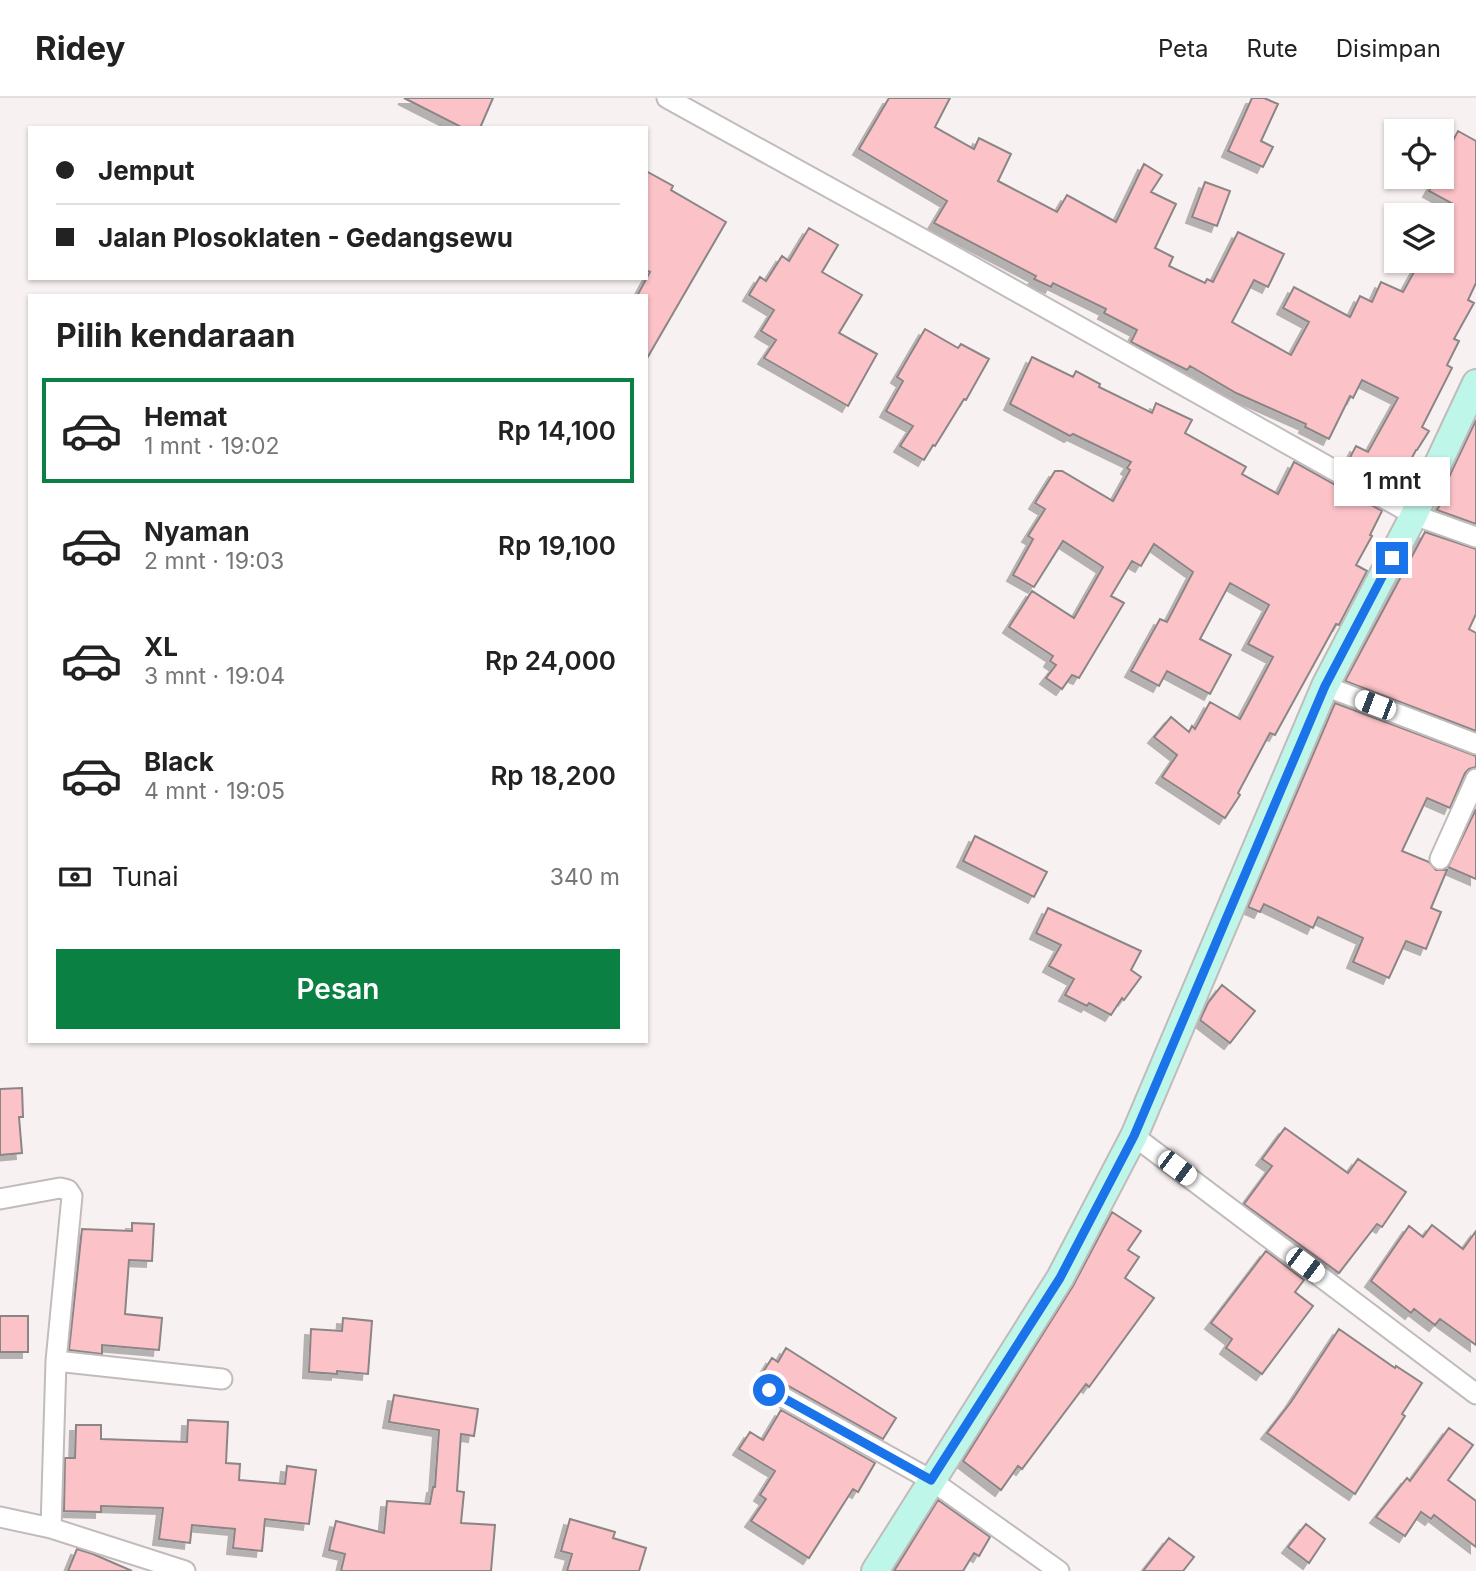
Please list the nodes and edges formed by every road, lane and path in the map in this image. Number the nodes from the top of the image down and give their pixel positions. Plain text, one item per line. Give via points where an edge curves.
1 (667, 98) edge
2 (1476, 383) edge
3 (1414, 515) junction
4 (1476, 537) edge
5 (1325, 686) junction
6 (1476, 744) edge
7 (1476, 779) edge
8 (1440, 859) dead end
9 (1134, 1136) junction
10 (0, 1199) edge
11 (56, 1361) junction
12 (222, 1379) dead end
13 (769, 1390) dead end
14 (1476, 1394) edge
15 (931, 1480) junction
16 (0, 1517) edge
17 (51, 1528) junction
18 (185, 1571) edge
19 (875, 1571) edge
20 (1059, 1571) edge

1 - 3 street
2 - 3 main road
3 - 4 street
3 - 5 main road
5 - 6 street
5 - 9 main road
7 - 8 street
9 - 14 street
9 - 15 main road via 1060,1278
10 - 11 street via 60,1188 72,1196
11 - 12 street
11 - 17 street
13 - 15 street
15 - 19 main road
15 - 20 street
16 - 17 street
17 - 18 street

